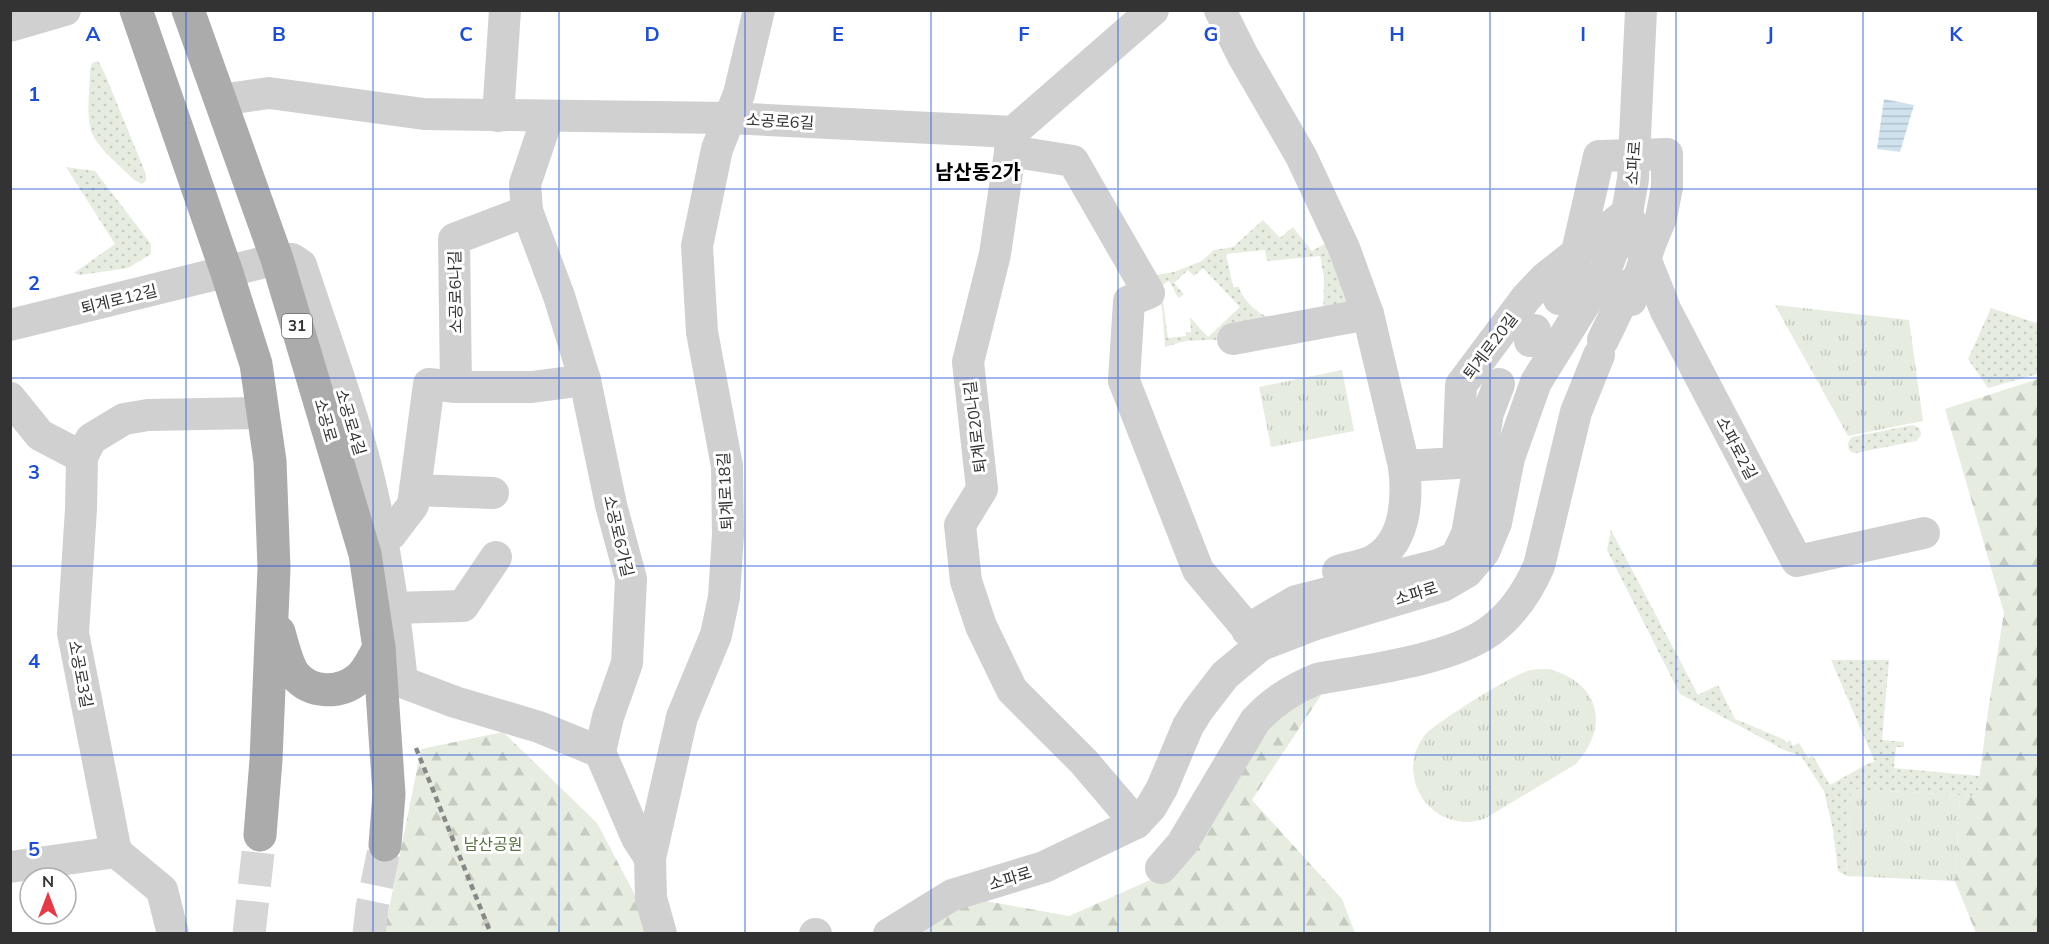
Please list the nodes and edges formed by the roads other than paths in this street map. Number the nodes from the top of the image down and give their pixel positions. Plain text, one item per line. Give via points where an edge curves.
1 (65, 10) edge
2 (136, 10) edge
3 (188, 10) edge
4 (505, 10) edge
5 (759, 10) edge
6 (1153, 10) edge
7 (1220, 10) edge
8 (1641, 10) edge
9 (10, 26) edge
10 (220, 100) junction
11 (498, 116) junction
12 (548, 116) junction
13 (728, 118) junction
14 (1012, 141) junction
15 (1634, 154) junction
16 (527, 211) junction
17 (1627, 213) junction
18 (277, 259) junction
19 (227, 273) junction
20 (1559, 299) dead end
21 (1368, 314) junction
22 (10, 325) edge
23 (1533, 336) dead end
24 (1233, 339) dead end
25 (1609, 348) junction
26 (585, 380) junction
27 (1499, 384) dead end
28 (456, 387) junction
29 (10, 398) edge
30 (263, 413) junction
31 (82, 457) junction
32 (1404, 466) junction
33 (415, 490) junction
34 (493, 493) dead end
35 (1924, 533) dead end
36 (382, 540) junction
37 (496, 557) dead end
38 (392, 608) junction
39 (273, 616) junction
40 (1313, 625) junction
41 (1254, 638) junction
42 (379, 648) junction
43 (600, 752) junction
44 (1136, 823) junction
45 (260, 835) tunnel mouth
46 (385, 845) tunnel mouth
47 (116, 852) junction
48 (650, 858) junction
49 (10, 867) edge
50 (1161, 868) dead end
51 (173, 933) edge
52 (662, 933) edge
53 (888, 933) edge

1 - 9 street
2 - 19 main road
3 - 10 main road, 소공로 / 31
4 - 11 street
5 - 13 street, 퇴계로18길 via 739,94
6 - 14 street
7 - 21 street via 1242,56 1301,156 1344,248
8 - 15 street, 소파로
10 - 11 street, 소공로6길 via 268,93 424,114
10 - 18 main road, 소공로 / 31
11 - 12 street, 소공로6길
12 - 13 street, 소공로6길
12 - 16 street via 525,184
13 - 14 street, 소공로6길
13 - 48 street, 퇴계로18길 via 717,149 698,246 702,332 727,466 724,597 716,635 682,717
14 - 41 street via 1073,161 1149,293 1129,301 1124,381 1198,570
14 - 44 street, 퇴계로20나길 via 995,254 968,362 982,489 960,525 966,581 981,627 1012,690 1084,762
15 - 17 street, 소파로
15 - 20 street via 1599,156 1574,265
15 - 25 street via 1667,154 1667,188 1661,218 1635,289 1629,286
16 - 26 street, 소공로6가길
16 - 28 street, 소공로6나길 via 454,239
17 - 32 street, 퇴계로20길 via 1545,278 1461,385 1458,463
17 - 35 street, 소파로2길 via 1666,311 1797,561
17 - 40 street, 소파로 via 1605,271 1536,382 1509,458 1496,523 1484,552 1467,572 1443,586
18 - 19 street, 퇴계로12길
18 - 36 street, 소공로4길 via 292,259 301,265 361,449
18 - 42 main road, 소공로 / 31 via 365,554
19 - 22 street, 퇴계로12길
19 - 30 main road via 256,364
21 - 24 street
21 - 32 street
23 - 25 street
25 - 50 street via 1576,412 1539,566 1528,589 1508,615 1488,632 1438,654 1317,679 1269,706 1255,721 1182,844
26 - 28 street via 532,387
26 - 43 street, 소공로6가길 via 631,579 627,663
27 - 41 street via 1488,413 1467,534 1457,555 1438,565 1296,601
28 - 33 street via 429,384
29 - 31 street via 40,435
30 - 31 street via 124,419 91,439
30 - 39 main road via 270,461
31 - 47 street, 소공로3길 via 73,633
32 - 40 street via 1403,513 1398,534 1388,550 1371,561 1304,581 1299,594
33 - 34 street
33 - 36 street via 413,505
36 - 38 street, 소공로4길
37 - 38 street via 463,606
38 - 43 street, 소공로4길 via 402,682 539,727
39 - 42 main road via 294,675 309,687 331,691 346,687 359,678
39 - 45 main road
40 - 41 street, 소파로
41 - 44 street, 소파로 via 1198,710 1162,788
42 - 46 main road, 소공로 / 31 via 389,794
43 - 48 street via 637,838
44 - 53 street, 소파로 via 1044,867 952,895
47 - 49 street
47 - 51 street via 162,890
48 - 52 street, 퇴계로18길 via 651,898

